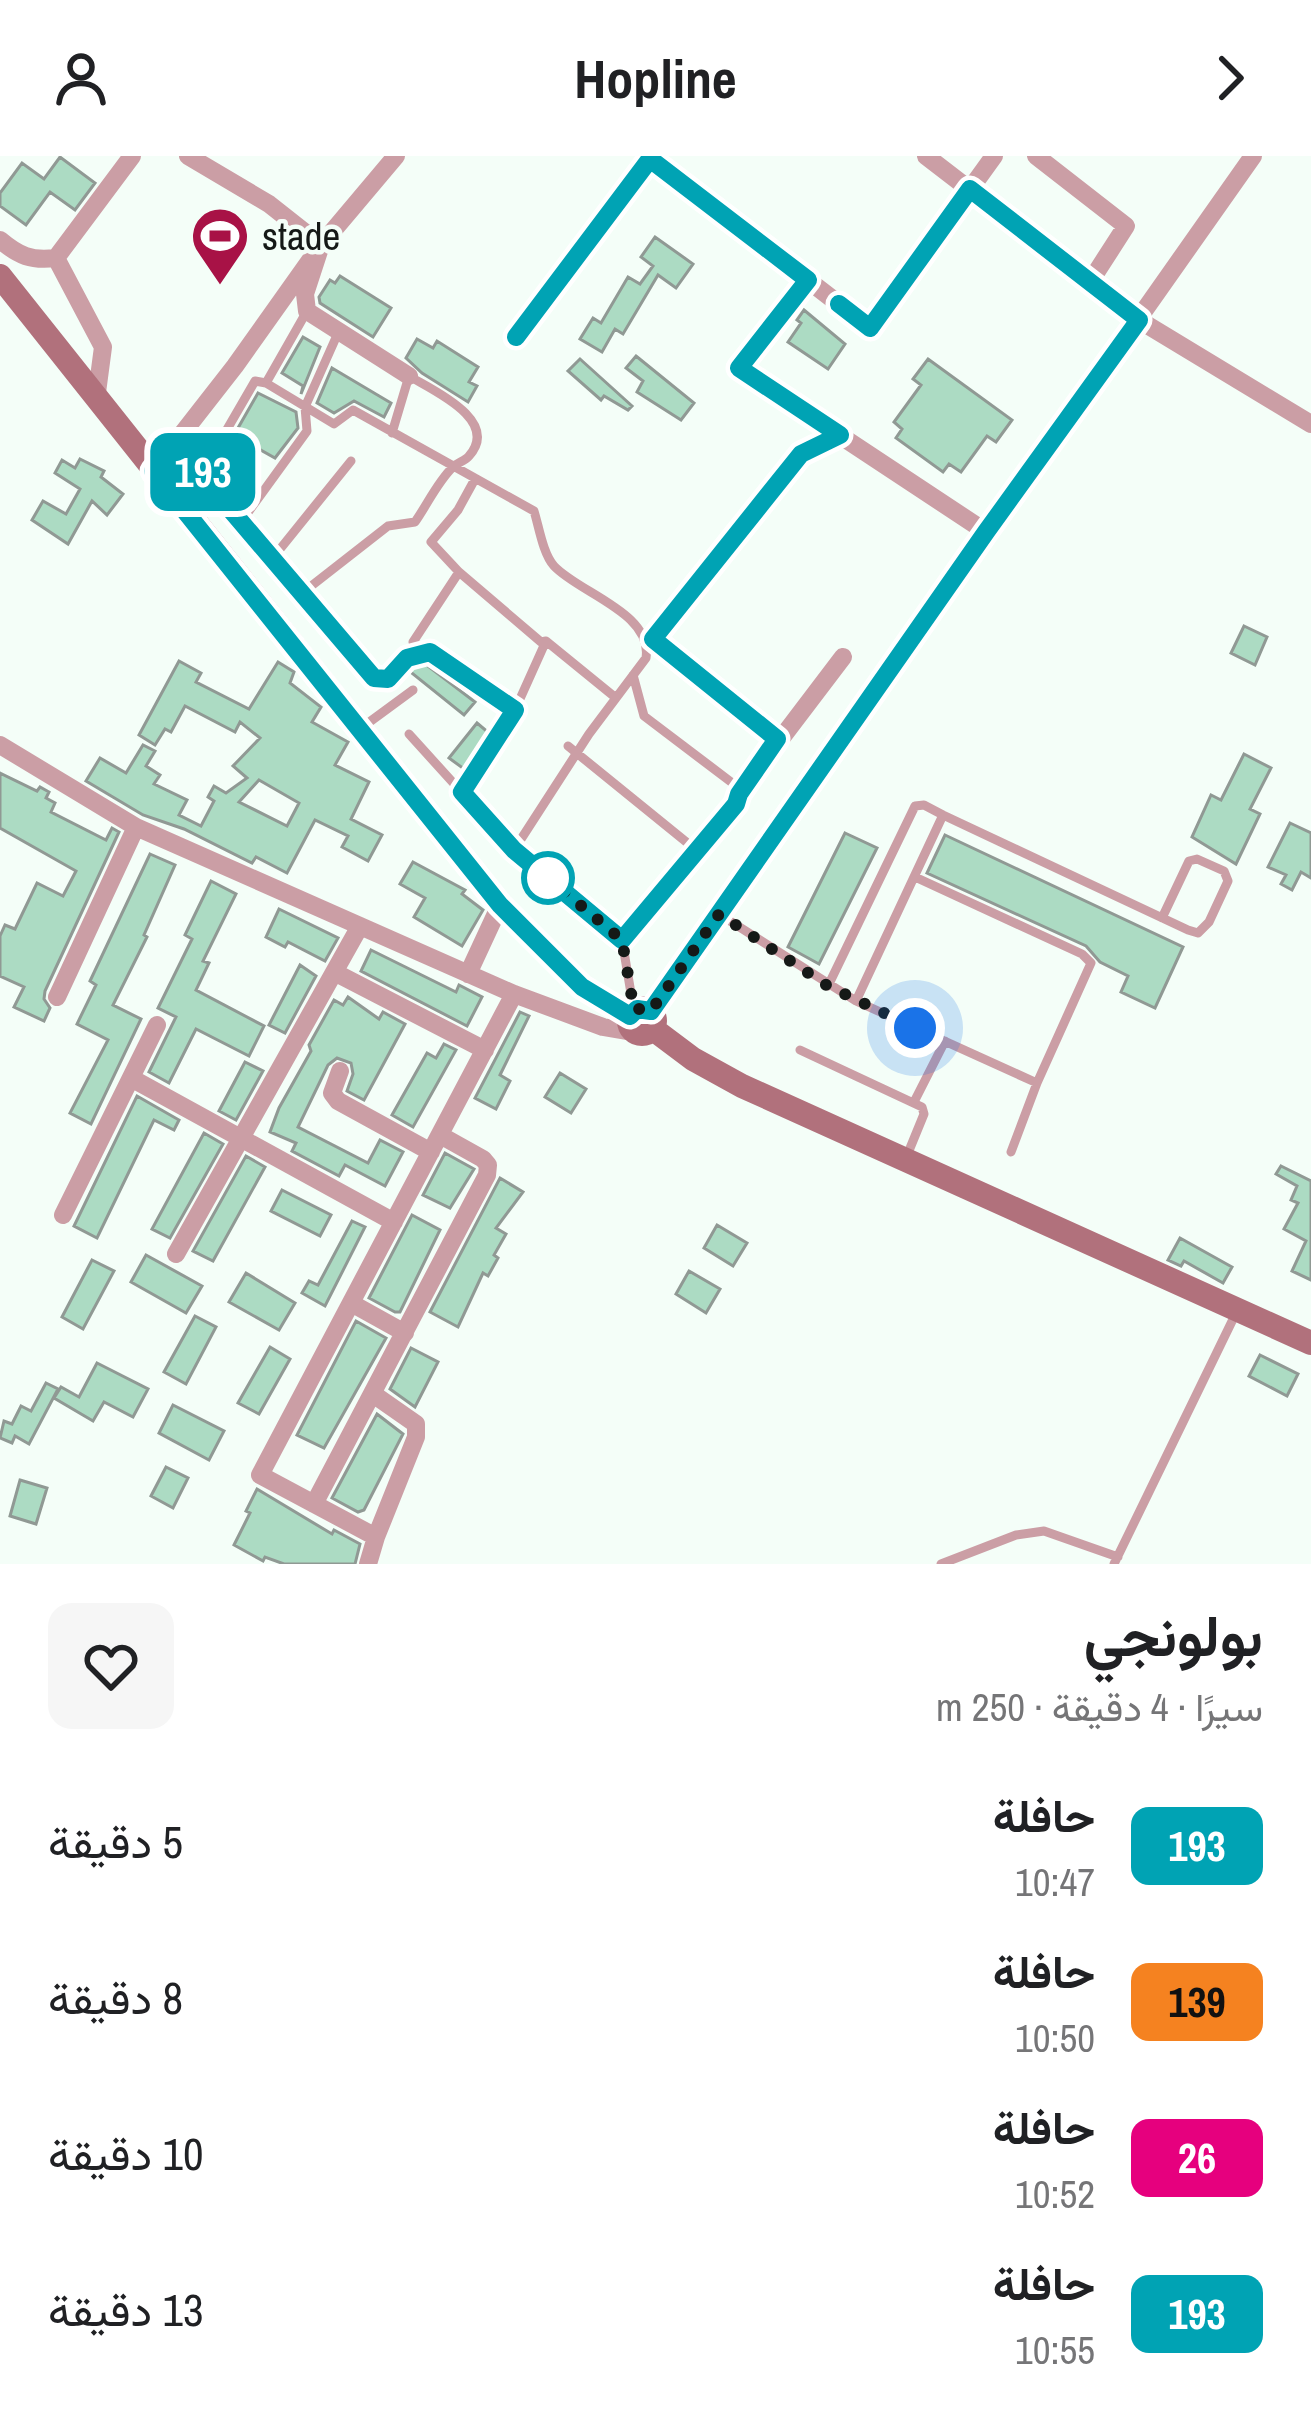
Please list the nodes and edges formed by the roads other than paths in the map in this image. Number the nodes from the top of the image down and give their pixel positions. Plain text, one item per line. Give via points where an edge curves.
1 (132, 156) edge
2 (188, 156) edge
3 (396, 156) edge
4 (926, 156) edge
5 (994, 156) edge
6 (1036, 156) edge
7 (1253, 156) edge
8 (652, 158) edge
9 (970, 189) junction
10 (0, 240) edge
11 (321, 245) junction
12 (56, 258) junction
13 (0, 276) edge
14 (808, 280) junction
15 (1090, 282) junction
16 (308, 311) junction
17 (1139, 320) junction
18 (338, 333) junction
19 (516, 337) dead end
20 (235, 366) junction
21 (409, 376) junction
22 (260, 382) junction
23 (96, 400) junction
24 (305, 407) junction
25 (1311, 424) edge
26 (392, 433) junction
27 (840, 435) junction
28 (174, 444) junction
29 (351, 461) dead end
30 (206, 464) junction
31 (452, 468) junction
32 (153, 471) junction
33 (475, 479) junction
34 (241, 522) junction
35 (986, 532) junction
36 (272, 560) junction
37 (459, 572) junction
38 (301, 594) junction
39 (545, 640) junction
40 (647, 646) junction
41 (430, 652) junction
42 (843, 657) dead end
43 (633, 675) junction
44 (413, 690) dead end
45 (616, 698) junction
46 (515, 710) junction
47 (360, 728) junction
48 (409, 734) dead end
49 (777, 739) junction
50 (0, 746) edge
51 (573, 750) junction
52 (462, 792) junction
53 (739, 794) junction
54 (943, 815) junction
55 (136, 827) junction
56 (690, 845) dead end
57 (514, 850) junction
58 (915, 878) junction
59 (500, 905) junction
60 (719, 914) junction
61 (1162, 917) junction
62 (360, 926) junction
63 (622, 940) junction
64 (336, 974) junction
65 (468, 974) junction
66 (828, 986) junction
67 (514, 994) junction
68 (56, 997) dead end
69 (856, 1001) junction
70 (639, 1021) junction
71 (157, 1024) dead end
72 (945, 1041) junction
73 (485, 1050) junction
74 (800, 1050) dead end
75 (340, 1071) dead end
76 (131, 1078) junction
77 (1037, 1083) junction
78 (914, 1102) junction
79 (242, 1137) junction
80 (435, 1143) junction
81 (1011, 1151) dead end
82 (907, 1157) junction
83 (63, 1215) dead end
84 (394, 1222) junction
85 (176, 1254) dead end
86 (351, 1303) junction
87 (1238, 1308) junction
88 (405, 1333) junction
89 (1311, 1342) edge
90 (373, 1394) junction
91 (314, 1504) junction
92 (376, 1537) junction
93 (1116, 1560) edge
94 (368, 1564) edge
95 (941, 1564) edge

1 - 12 street
2 - 11 street
3 - 11 street
4 - 9 street
5 - 9 street
6 - 15 street via 1126,226
7 - 17 street
8 - 14 street
8 - 19 street
9 - 14 street via 870,328
9 - 15 street
10 - 12 street via 19,256
11 - 16 street via 305,294
11 - 20 street
12 - 23 street via 103,347
13 - 23 main road
14 - 27 street via 739,368
15 - 17 street
16 - 18 street
16 - 22 lane
17 - 25 street
17 - 35 street
18 - 21 street
18 - 24 lane
20 - 22 lane
20 - 28 street
21 - 26 lane
21 - 31 lane via 474,422 470,456
22 - 24 lane
22 - 30 lane
23 - 32 main road
24 - 26 lane via 334,424 353,410
24 - 34 lane via 307,430
26 - 31 lane
27 - 35 street
27 - 49 street via 801,454 653,639
28 - 30 lane
28 - 32 street
29 - 36 lane
30 - 34 lane via 207,482
31 - 33 lane
31 - 38 lane via 415,522 388,526
32 - 47 main road
33 - 37 lane via 431,542
33 - 40 lane via 534,511 551,563 626,617
34 - 36 lane
35 - 60 street
36 - 38 lane
37 - 39 lane
37 - 41 lane via 412,642
38 - 41 lane via 374,678 388,679 407,658
39 - 45 lane
39 - 46 lane
40 - 43 lane
40 - 49 lane
41 - 46 lane
42 - 49 street
43 - 45 lane
43 - 53 lane via 644,716
44 - 47 lane
45 - 51 lane
46 - 52 lane
47 - 59 main road
48 - 52 lane
49 - 53 street
50 - 55 street
51 - 56 lane
51 - 57 lane
52 - 57 lane
53 - 63 lane
54 - 58 lane
54 - 61 lane
54 - 66 lane via 924,805 909,815
55 - 62 street
55 - 68 street
57 - 63 lane
58 - 69 lane
58 - 77 lane via 1091,963
59 - 65 street
59 - 70 main road via 582,987
60 - 66 lane
60 - 70 street
61 - 61 lane via 1203,930 1228,880 1224,871 1189,861
62 - 64 street
62 - 65 street
63 - 70 lane
64 - 73 street
64 - 79 street
65 - 67 street
66 - 69 lane
67 - 70 street via 603,1027
67 - 73 street
69 - 72 lane
70 - 82 main road via 742,1086
71 - 76 street
72 - 77 lane
72 - 78 lane
73 - 80 street
74 - 78 lane
75 - 80 street via 332,1094 338,1100
76 - 79 street
76 - 83 street
77 - 81 lane
78 - 82 lane via 924,1114
79 - 84 street
79 - 85 street
80 - 84 street
80 - 88 street via 483,1159 487,1175
82 - 87 main road
84 - 86 street
86 - 88 street
86 - 91 street via 260,1475
87 - 89 main road
87 - 93 lane
88 - 90 street
90 - 91 street
90 - 92 street via 416,1424
91 - 92 street
92 - 94 street
93 - 95 lane via 1044,1531

